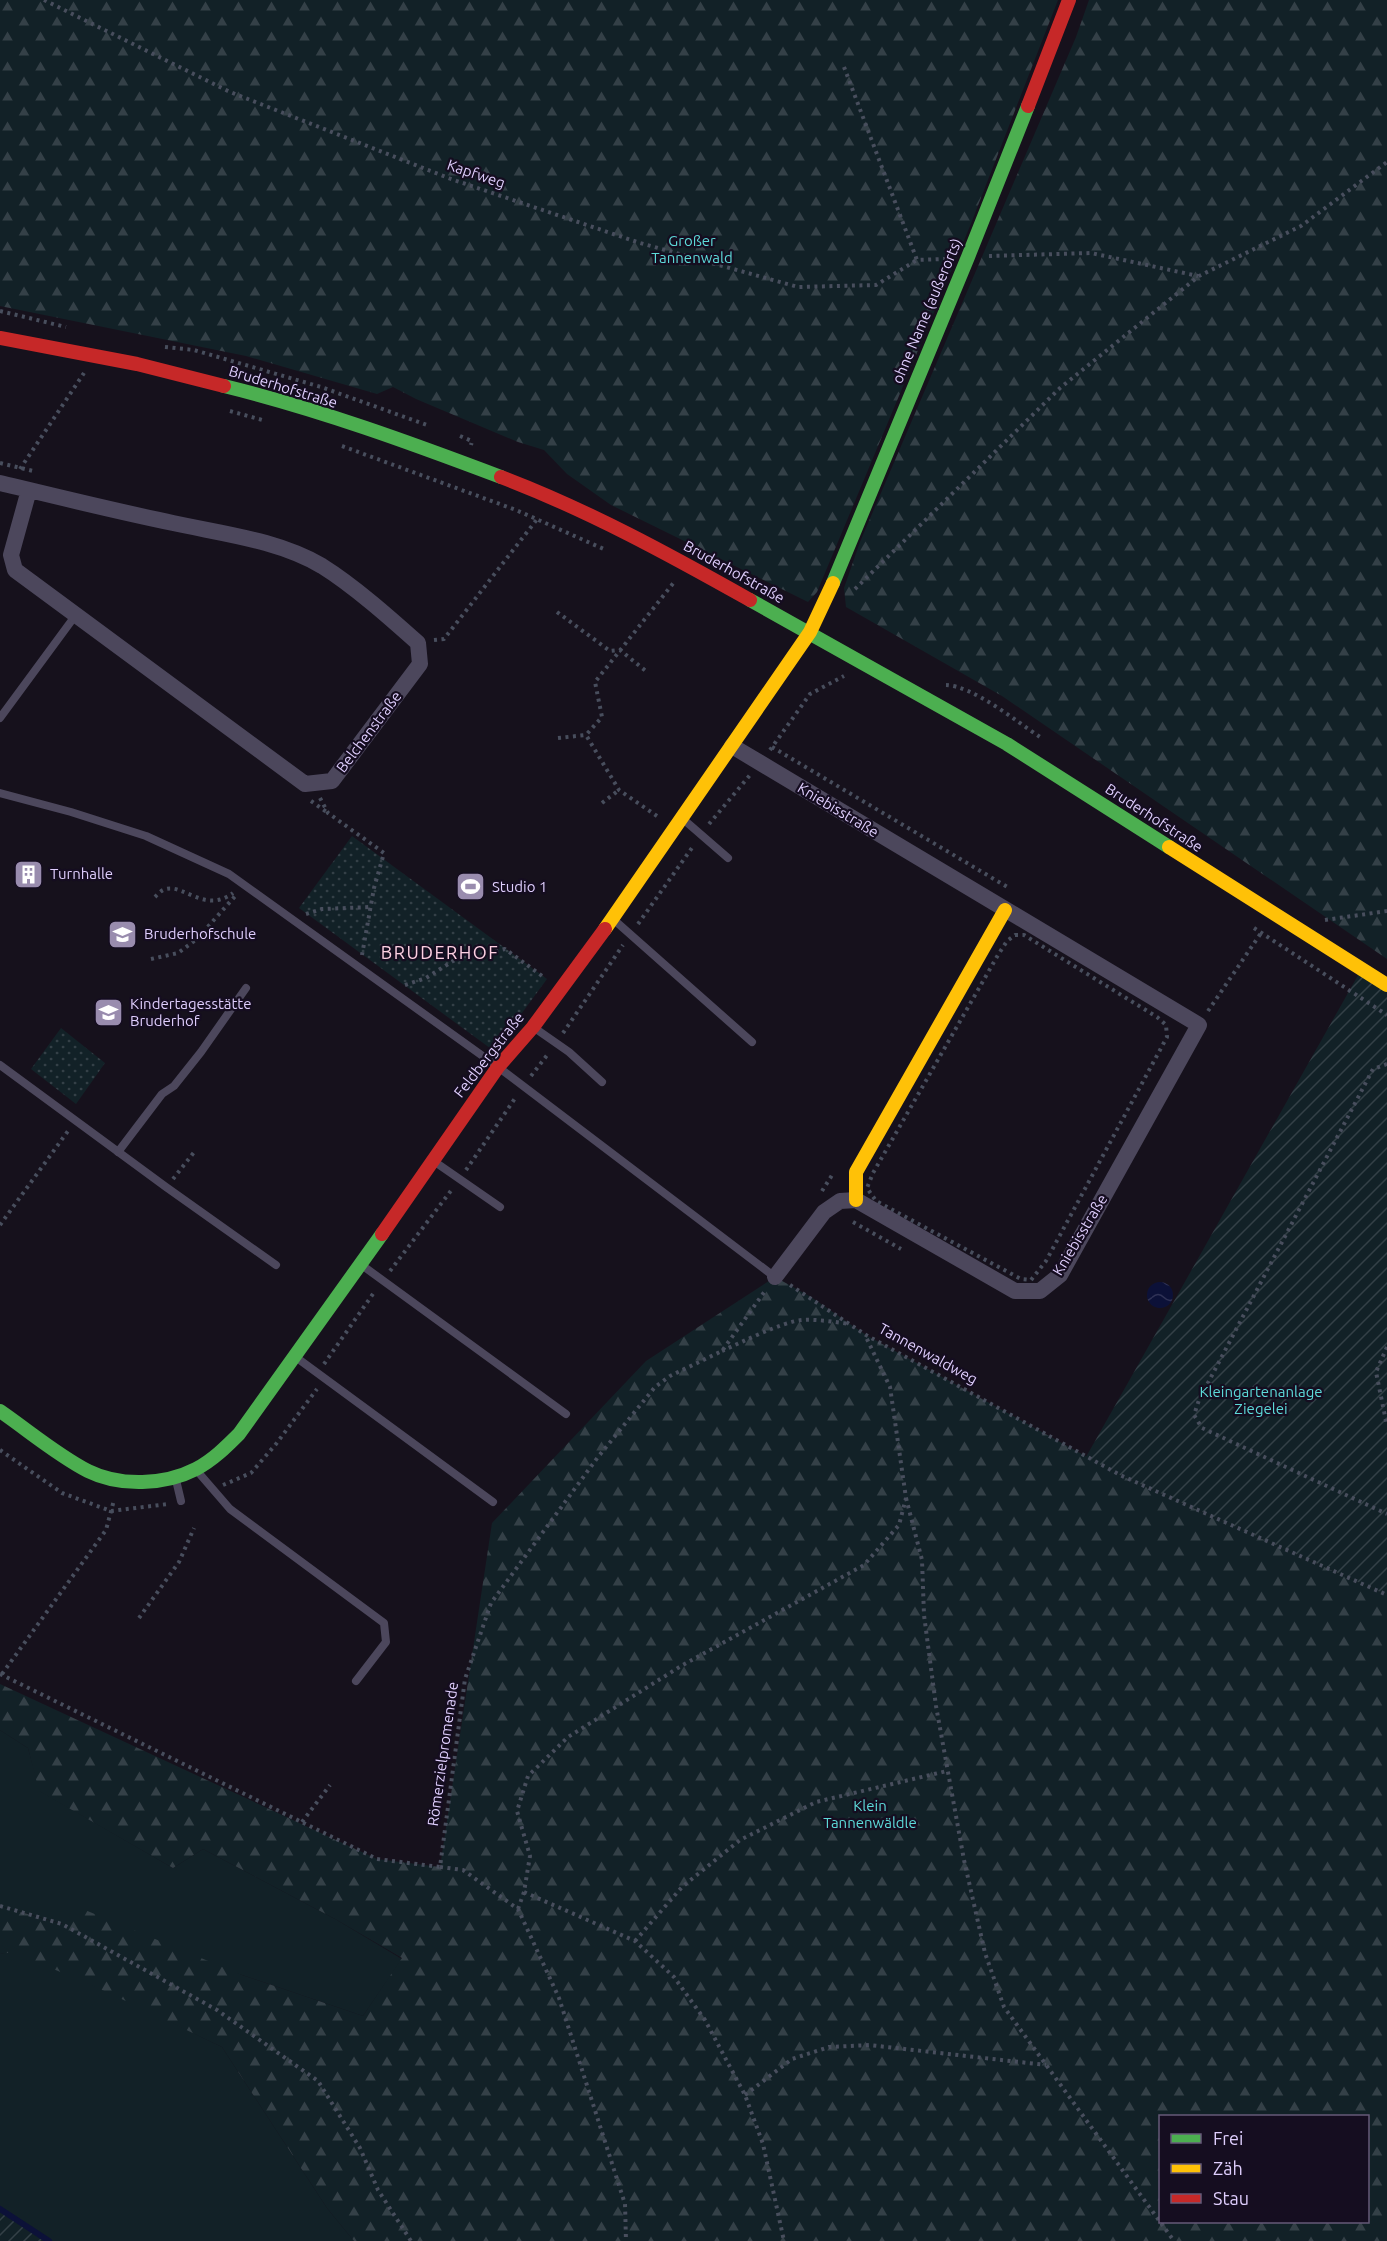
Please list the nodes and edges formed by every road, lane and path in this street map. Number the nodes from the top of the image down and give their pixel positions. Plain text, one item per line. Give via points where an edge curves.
1 (44, 0) edge
2 (1070, 0) edge
3 (1387, 162) edge
4 (917, 260) dead end
5 (0, 338) edge
6 (75, 369) dead end
7 (229, 411) dead end
8 (273, 423) dead end
9 (339, 446) dead end
10 (5, 484) edge
11 (28, 490) junction
12 (554, 497) junction
13 (538, 519) junction
14 (610, 552) dead end
15 (688, 565) junction
16 (667, 578) dead end
17 (675, 582) junction
18 (685, 587) dead end
19 (852, 592) dead end
20 (557, 612) dead end
21 (75, 616) junction
22 (810, 632) junction
23 (418, 643) junction
24 (620, 650) junction
25 (835, 671) dead end
26 (647, 672) dead end
27 (844, 676) junction
28 (854, 682) dead end
29 (0, 718) edge
30 (586, 735) junction
31 (558, 738) dead end
32 (732, 746) junction
33 (757, 770) junction
34 (747, 778) junction
35 (312, 784) junction
36 (619, 790) junction
37 (0, 793) edge
38 (602, 803) dead end
39 (679, 824) junction
40 (701, 835) junction
41 (728, 858) dead end
42 (245, 884) junction
43 (154, 897) dead end
44 (371, 907) junction
45 (1005, 910) junction
46 (1387, 911) edge
47 (1274, 914) junction
48 (292, 918) junction
49 (612, 919) junction
50 (1322, 920) dead end
51 (1252, 927) dead end
52 (1261, 933) junction
53 (630, 935) junction
54 (151, 959) dead end
55 (360, 967) junction
56 (1387, 985) edge
57 (246, 988) dead end
58 (561, 989) junction
59 (391, 990) junction
60 (1387, 1015) edge
61 (1199, 1024) junction
62 (533, 1027) junction
63 (752, 1042) dead end
64 (557, 1043) junction
65 (1387, 1064) edge
66 (0, 1065) edge
67 (498, 1067) junction
68 (602, 1082) dead end
69 (523, 1086) junction
70 (76, 1121) junction
71 (195, 1151) dead end
72 (118, 1152) junction
73 (432, 1160) junction
74 (839, 1163) dead end
75 (459, 1179) junction
76 (166, 1187) junction
77 (820, 1194) dead end
78 (848, 1201) junction
79 (500, 1207) dead end
80 (0, 1225) edge
81 (902, 1249) dead end
82 (276, 1264) dead end
83 (360, 1264) junction
84 (775, 1277) junction
85 (383, 1280) junction
86 (1031, 1280) joint
87 (851, 1324) junction
88 (866, 1335) junction
89 (1387, 1347) edge
90 (722, 1351) junction
91 (295, 1356) junction
92 (318, 1373) junction
93 (0, 1411) edge
94 (566, 1414) dead end
95 (1387, 1426) edge
96 (196, 1469) junction
97 (175, 1477) junction
98 (119, 1480) junction
99 (906, 1498) junction
100 (182, 1501) dead end
101 (493, 1502) dead end
102 (1387, 1514) edge
103 (194, 1528) dead end
104 (1387, 1595) edge
105 (139, 1618) dead end
106 (1, 1674) edge
107 (356, 1681) dead end
108 (947, 1771) junction
109 (330, 1785) dead end
110 (302, 1822) junction
111 (440, 1867) junction
112 (524, 1892) junction
113 (0, 1906) edge
114 (518, 1909) junction
115 (635, 1941) junction
116 (1046, 2065) junction
117 (745, 2095) junction
118 (1159, 2220) edge
119 (1161, 2223) edge
120 (411, 2241) edge
121 (626, 2241) edge
122 (784, 2241) edge
123 (1174, 2241) edge

1 - 4 path, Kapfweg via 230,92 451,179 640,243 798,287 876,285
2 - 22 street, ohne Name (außerorts) via 968,257
3 - 19 path via 1301,226 1199,276 1060,388
5 - 12 street, Bruderhofstraße via 137,364 258,394 434,452
6 - 10 path via 86,371
7 - 8 path
9 - 13 path
10 - 11 street
11 - 21 street via 11,555 15,570
11 - 23 street via 271,544 321,566
12 - 13 path
12 - 15 street, Bruderhofstraße
13 - 14 path
13 - 23 path via 444,639
15 - 17 path
15 - 22 street, Bruderhofstraße
16 - 17 path
17 - 18 path
17 - 24 path
20 - 24 path via 610,651
21 - 29 lane
21 - 35 street via 305,784
22 - 32 street, Feldbergstraße
22 - 47 street, Bruderhofstraße via 1007,744
23 - 35 street, Belchenstraße via 420,664 332,782
24 - 26 path
24 - 30 path via 595,682 602,717
25 - 27 path
27 - 28 path
27 - 33 path via 810,694
30 - 31 path
30 - 36 path
32 - 33 street, Kniebisstraße
32 - 39 street, Feldbergstraße
33 - 34 path
33 - 34 path
33 - 45 street, Kniebisstraße
34 - 40 path
35 - 44 path via 328,813 384,853
36 - 38 path
36 - 39 path
37 - 42 lane via 146,836
39 - 40 lane
39 - 49 street, Feldbergstraße
40 - 41 lane
40 - 53 path
42 - 43 path via 224,900 190,896 169,888
42 - 48 lane
42 - 54 path via 197,939 178,953
44 - 48 path via 322,909
44 - 55 path
45 - 61 street, Kniebisstraße
45 - 78 street via 856,1172
46 - 50 path
47 - 52 path
47 - 56 street, Bruderhofstraße
48 - 55 lane
49 - 53 lane
49 - 58 street, Feldbergstraße
51 - 52 path
52 - 60 path
52 - 61 path
53 - 63 lane
53 - 64 path
55 - 59 lane
57 - 72 lane via 201,1052 174,1086 162,1094
58 - 59 path via 505,949 453,961 426,978
58 - 62 street, Feldbergstraße
59 - 67 lane
61 - 78 street, Kniebisstraße via 1060,1275 1040,1291 1015,1291
62 - 64 lane
62 - 67 street, Feldbergstraße
64 - 68 lane
64 - 69 path
65 - 102 path via 1373,1069 1194,1415 1202,1428
66 - 70 lane
67 - 69 lane
67 - 73 street, Feldbergstraße
69 - 75 path
69 - 84 lane
70 - 72 lane
70 - 80 path
71 - 76 path
72 - 76 lane
73 - 75 lane
73 - 83 street, Feldbergstraße
74 - 77 path
75 - 79 lane
75 - 85 path
76 - 82 lane
78 - 81 path via 842,1212 858,1226
78 - 84 street via 824,1212
83 - 85 lane
83 - 91 street, Feldbergstraße
84 - 87 path, Tannenwaldweg
84 - 90 path, Römerzielpromenade
85 - 92 path
85 - 94 lane
86 - 86 path via 876,1201 867,1188 998,955 1015,935 1024,935 1157,1017 1166,1025 1167,1037 1046,1261
87 - 88 path, Tannenwaldweg
87 - 90 path via 800,1320
88 - 99 path via 890,1387
88 - 104 path, Tannenwaldweg via 1120,1475
89 - 95 path via 1376,1372
90 - 111 path, Römerzielpromenade via 655,1387 598,1457 491,1603 465,1679
91 - 92 lane
91 - 96 street, Feldbergstraße via 239,1434
92 - 101 lane
93 - 98 street, Feldbergstraße via 90,1472
96 - 97 street, Feldbergstraße
96 - 107 lane via 230,1509 384,1623 386,1642
97 - 98 street, Feldbergstraße via 150,1482
97 - 100 lane
98 - 106 path via 106,1530
99 - 108 path via 922,1560 924,1616
99 - 112 path via 899,1525 864,1565 681,1666 568,1737 528,1776 517,1811 530,1856
103 - 105 path via 179,1562
106 - 110 path
108 - 115 path via 816,1802 740,1840 682,1887
108 - 116 path via 985,1953 1004,2007
109 - 110 path
110 - 111 path via 378,1859
111 - 114 path via 463,1870
112 - 114 path
112 - 115 path
113 - 120 path via 62,1924 82,1935 217,2010 318,2081
114 - 121 path via 563,2010 625,2204
115 - 117 path via 674,1977 705,2020
116 - 117 path via 869,2045 829,2047 792,2059
116 - 118 path
117 - 122 path via 763,2144
119 - 123 path

